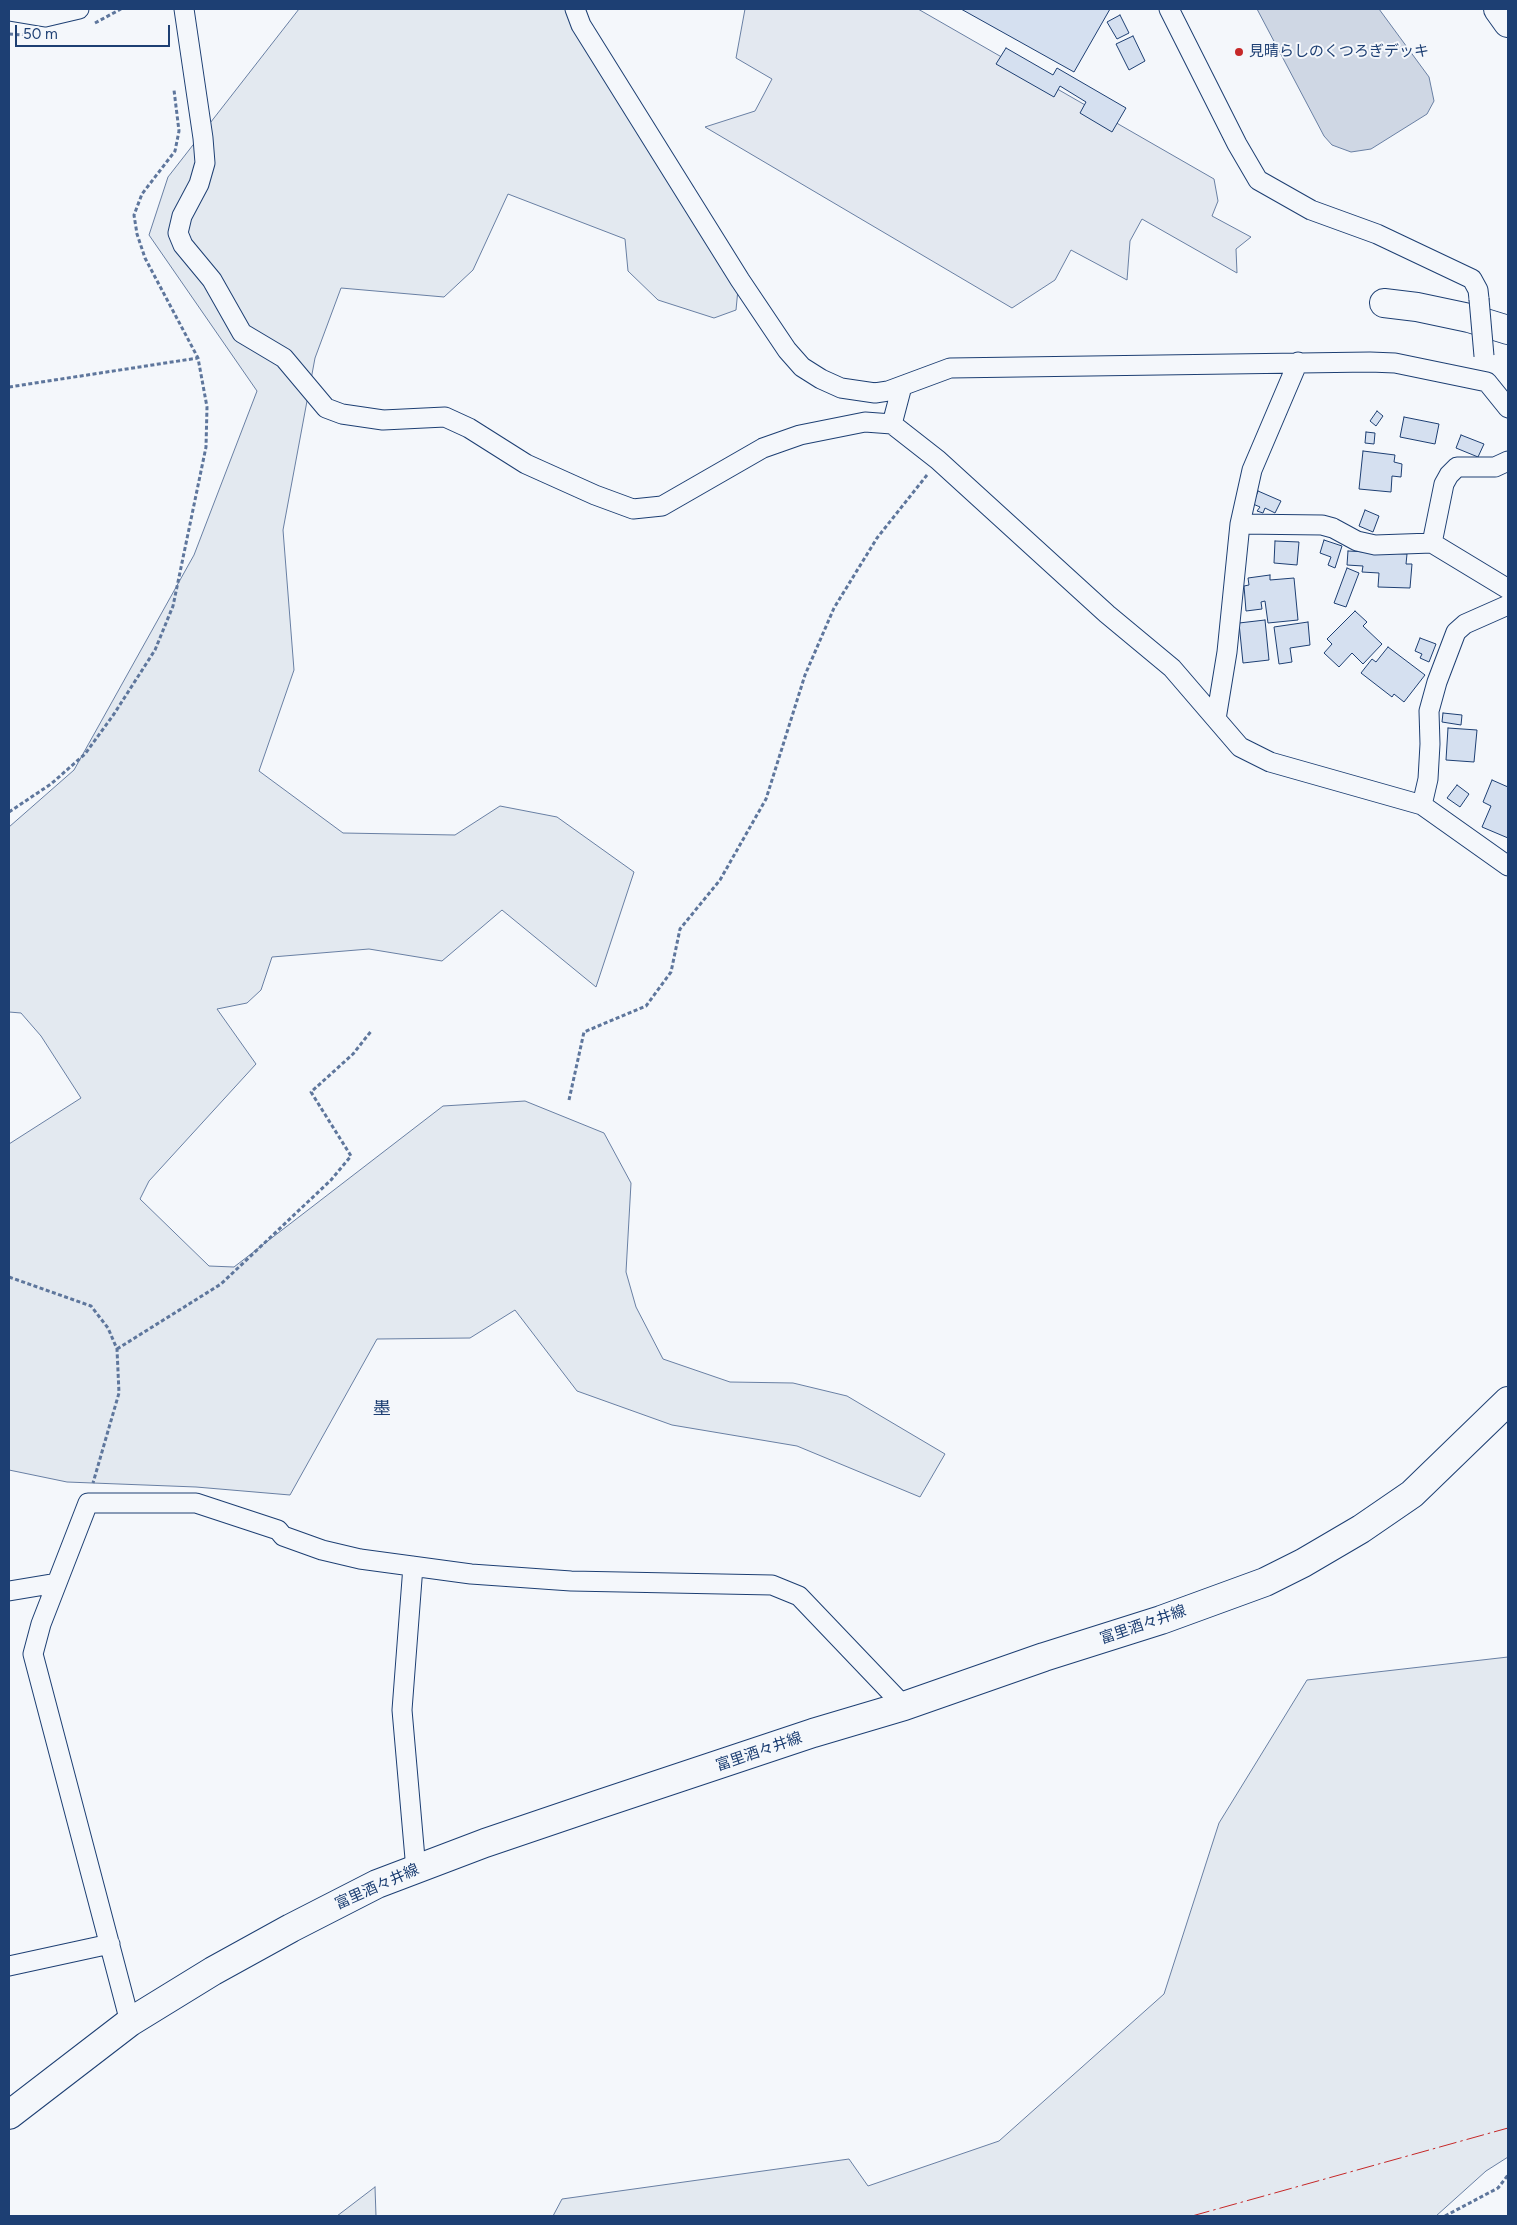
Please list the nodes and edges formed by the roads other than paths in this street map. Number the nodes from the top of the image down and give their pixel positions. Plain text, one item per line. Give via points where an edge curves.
1 (79, 9) edge
2 (184, 9) edge
3 (576, 9) edge
4 (1169, 9) edge
5 (1498, 9) edge
6 (9, 11) edge
7 (1508, 23) edge
8 (1384, 303) dead end
9 (1508, 330) edge
10 (1298, 362) junction
11 (1487, 382) junction
12 (902, 386) junction
13 (1508, 408) edge
14 (892, 424) junction
15 (1508, 461) edge
16 (1240, 524) junction
17 (1432, 543) junction
18 (1508, 588) edge
19 (1508, 605) edge
20 (1216, 719) junction
21 (1422, 805) junction
22 (1508, 866) edge
23 (1508, 1401) edge
24 (413, 1566) junction
25 (57, 1583) junction
26 (9, 1591) edge
27 (904, 1706) junction
28 (416, 1870) junction
29 (110, 1944) junction
30 (9, 1966) edge
31 (130, 2022) junction
32 (9, 2115) edge

1 - 6 street via 45,16
2 - 14 street via 205,162 178,232 183,245 212,280 242,333 284,358 326,408 342,414 383,420 445,418 469,428 526,464 633,509 662,506 763,448 800,435 865,422
3 - 12 street via 581,25 787,350 802,366 840,388 875,392
4 - 11 street, bridge via 1258,180 1311,210 1377,234 1472,279 1478,290
5 - 7 main road
8 - 9 main road via 1462,316
10 - 11 street via 1395,363
10 - 12 street via 950,368
10 - 16 street via 1252,470
11 - 13 street
12 - 14 street
14 - 20 street via 938,460 1107,614 1172,668
15 - 17 street via 1495,467 1457,468 1449,476 1444,484
16 - 17 street via 1322,525 1375,546
16 - 20 street via 1227,652
17 - 18 street
19 - 21 street via 1465,624 1456,632 1429,711 1428,779
20 - 21 street via 1240,747 1270,762
21 - 22 street
23 - 27 main road, 富里酒々井線 via 1412,1494 1303,1563 1265,1582 1161,1620
24 - 25 street via 322,1550 283,1536 278,1530 196,1503 88,1503
24 - 27 street via 571,1581 772,1585 799,1596
24 - 28 street via 402,1710
25 - 26 street
25 - 29 street via 33,1654
27 - 28 main road, 富里酒々井線 via 597,1805
28 - 31 main road, 富里酒々井線 via 377,1884 291,1928 212,1971
29 - 30 street
29 - 31 street
31 - 32 main road, 富里酒々井線

